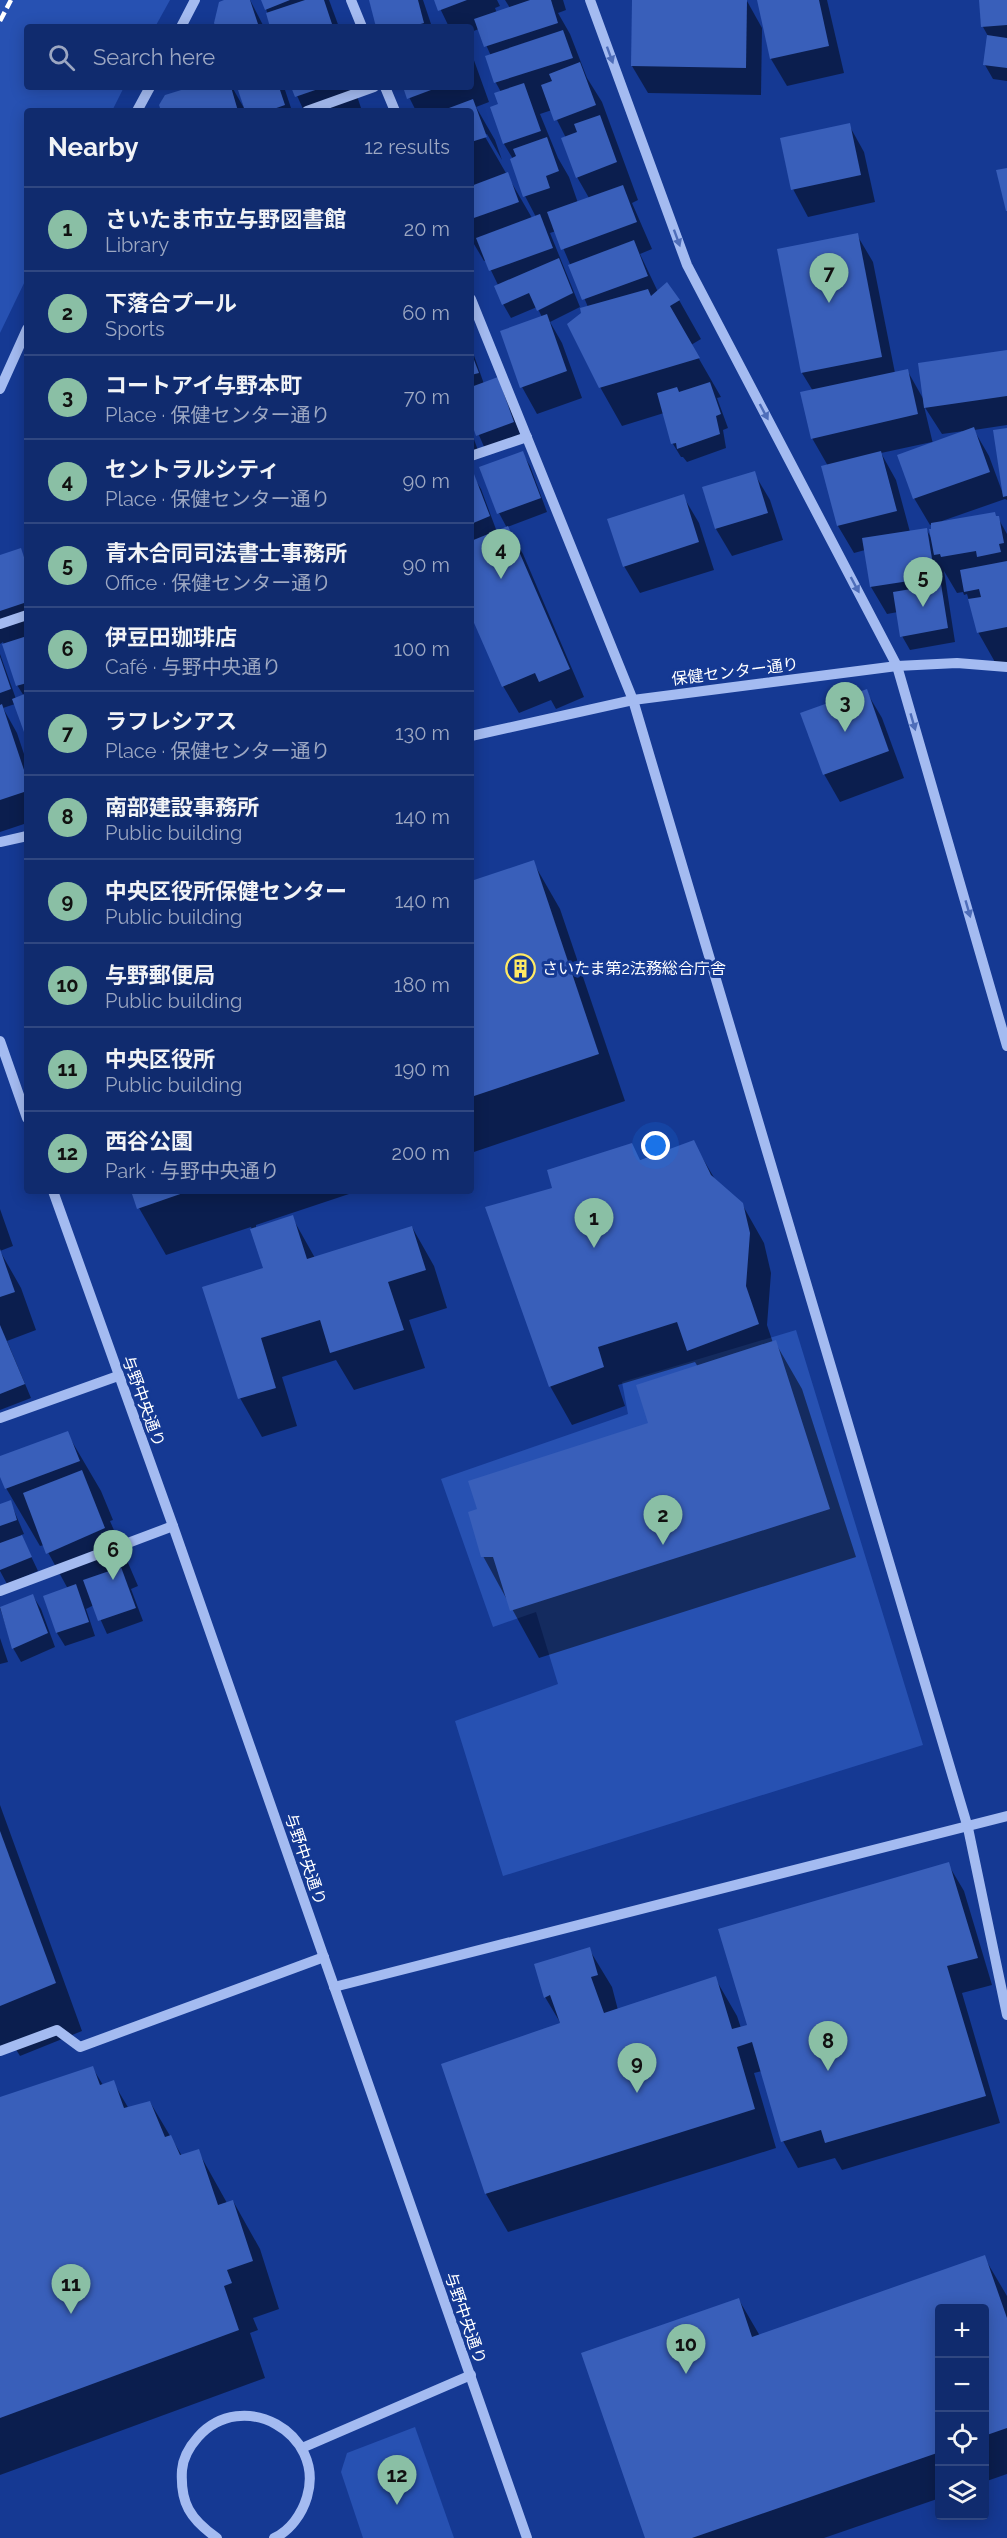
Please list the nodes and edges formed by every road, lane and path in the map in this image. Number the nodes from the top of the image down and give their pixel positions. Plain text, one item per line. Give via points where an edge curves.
1 (195, 0) edge
2 (351, 0) edge
3 (590, 0) edge
4 (183, 24) edge
5 (361, 24) edge
6 (148, 90) edge
7 (366, 90) edge
8 (386, 90) edge
9 (140, 108) edge
10 (315, 108) edge
11 (394, 108) edge
12 (474, 313) edge
13 (24, 336) edge
14 (0, 389) edge
15 (527, 436) junction
16 (474, 455) edge
17 (24, 616) edge
18 (0, 624) edge
19 (897, 666) junction
20 (1007, 667) edge
21 (633, 700) junction
22 (474, 735) edge
23 (24, 837) edge
24 (0, 842) edge
25 (0, 1041) edge
26 (1007, 1046) edge
27 (24, 1109) edge
28 (54, 1194) edge
29 (118, 1376) junction
30 (0, 1418) edge
31 (173, 1526) junction
32 (0, 1591) edge
33 (1007, 1816) edge
34 (968, 1827) junction
35 (324, 1957) junction
36 (334, 1987) junction
37 (1007, 2015) edge
38 (0, 2051) edge
39 (471, 2375) junction
40 (302, 2448) junction
41 (217, 2538) edge
42 (274, 2538) edge
43 (527, 2538) edge

1 - 4 street
2 - 5 street
3 -> 19 street via 687,265
6 - 9 street
7 - 10 street
8 - 11 street
12 - 15 street
13 - 14 street
15 - 16 street
15 - 21 street
17 - 18 street
19 - 20 street, 保健センター通り via 957,663
19 - 21 street, 保健センター通り
19 -> 26 street
21 - 22 street, 保健センター通り
21 - 34 street
23 - 24 street
25 - 27 street
28 - 29 street, 与野中央通り
29 - 30 street
29 - 31 street, 与野中央通り
31 - 32 street
31 - 35 street, 与野中央通り
33 - 34 street
34 - 36 street
34 - 37 street
35 - 36 street, 与野中央通り
35 - 38 street via 81,2047 57,2030
36 - 39 street, 与野中央通り
39 - 40 street
39 - 43 street, 与野中央通り
40 - 41 street via 287,2431 269,2420 246,2415 225,2418 206,2429 191,2445 182,2465 181,2487 187,2509 200,2526
40 - 42 street via 309,2467 310,2487 305,2506 294,2524

